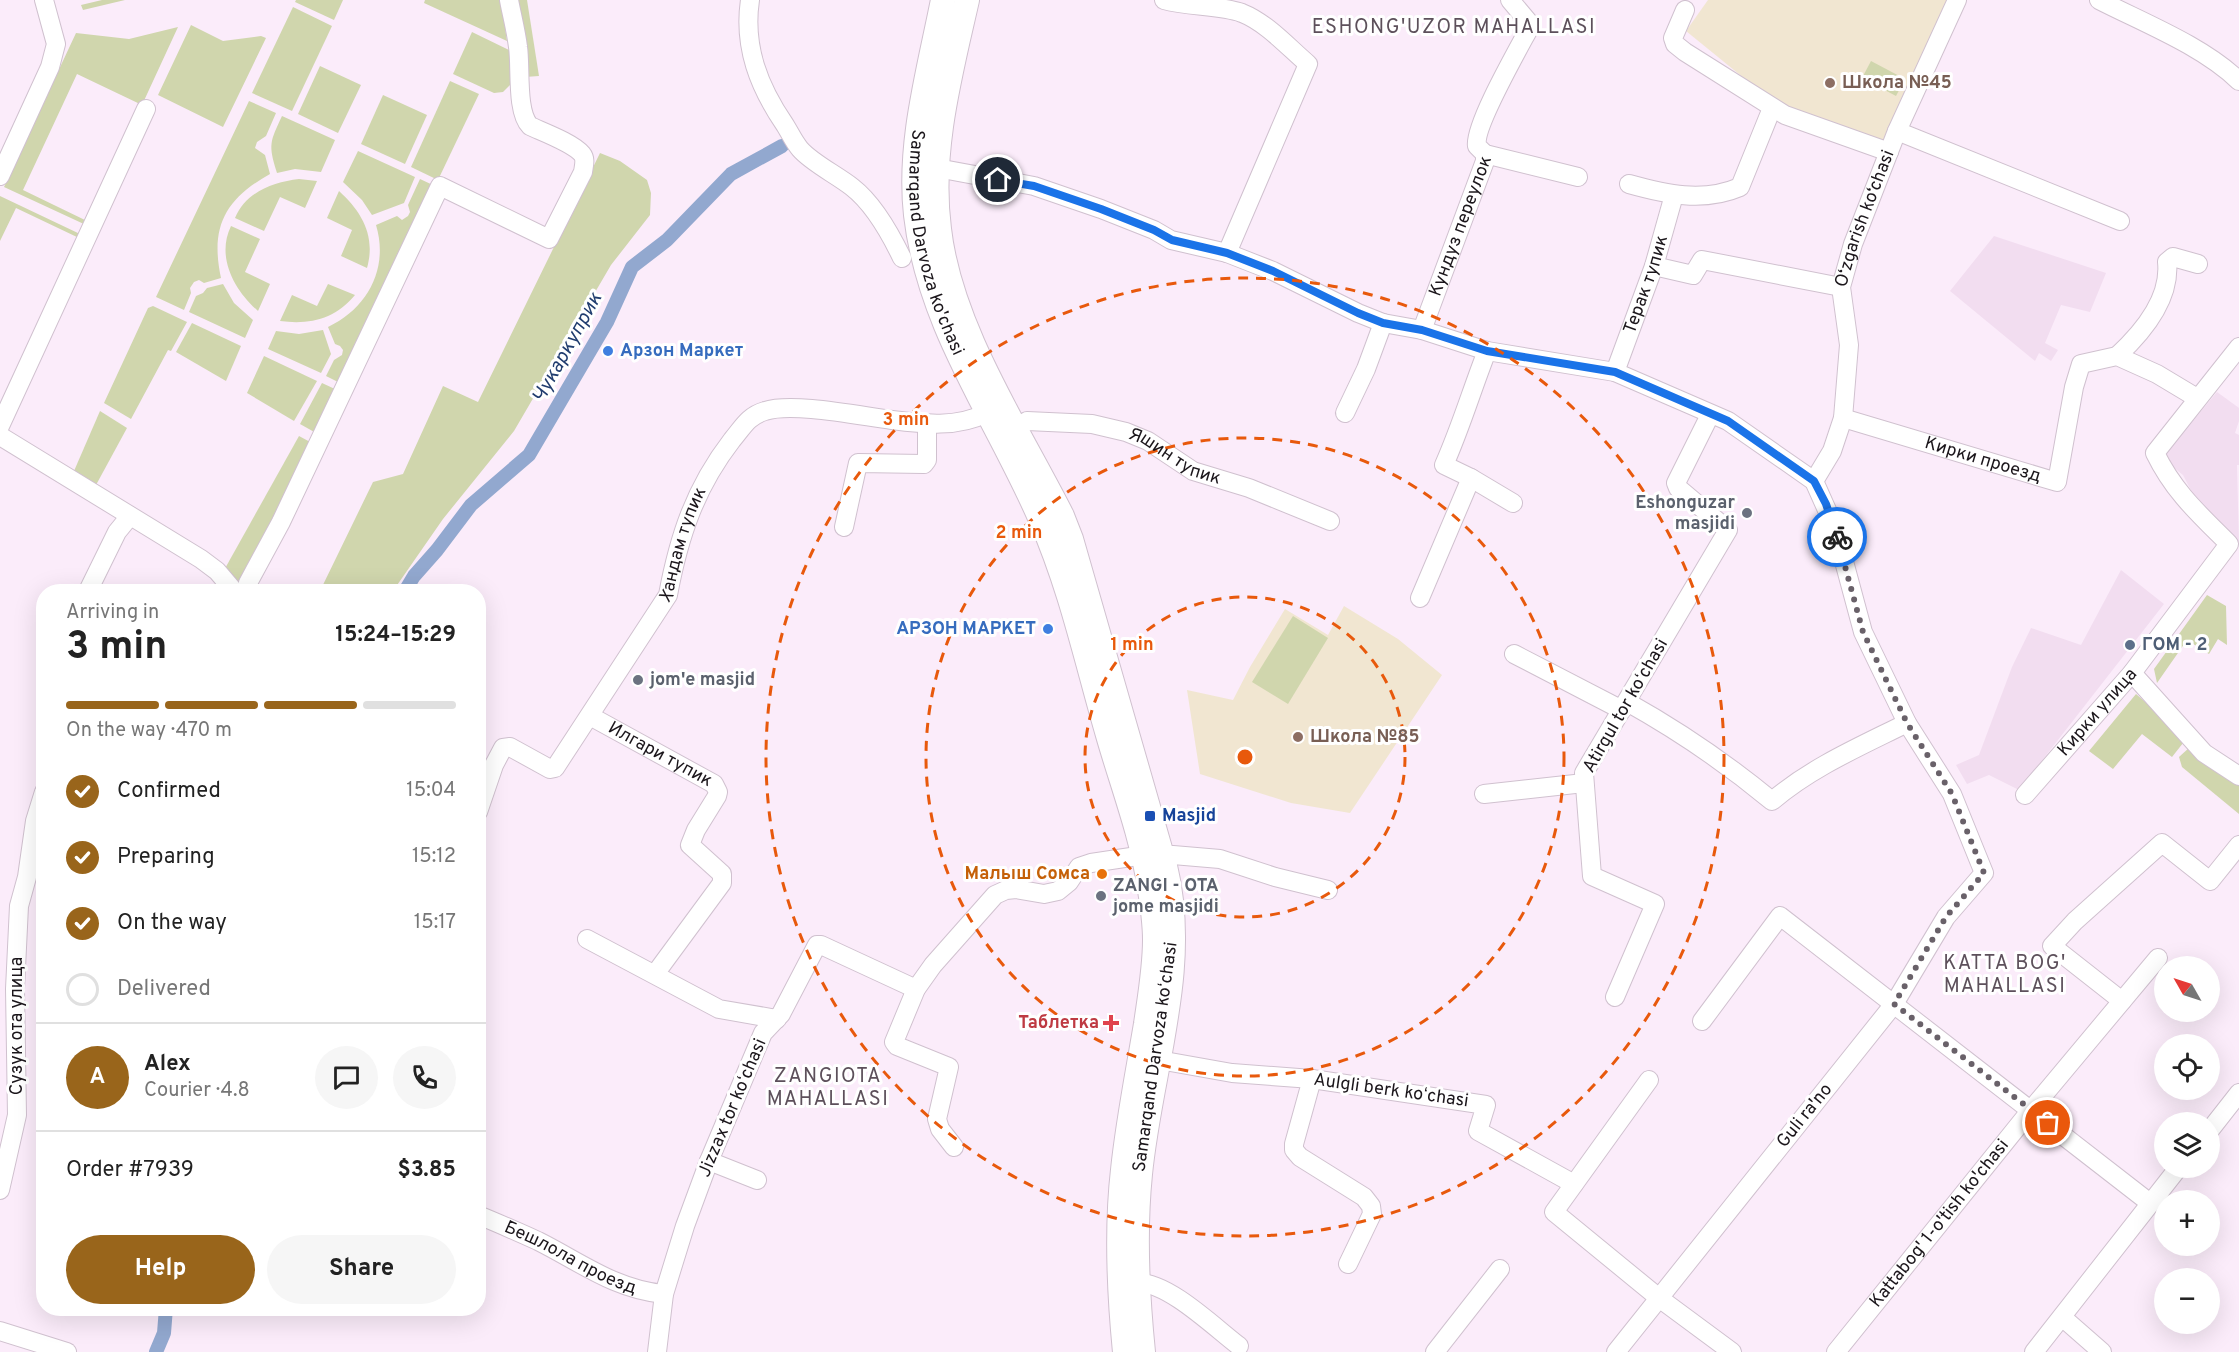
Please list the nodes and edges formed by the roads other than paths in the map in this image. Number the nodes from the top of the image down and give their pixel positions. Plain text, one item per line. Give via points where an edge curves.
1 (44, 0) edge
2 (509, 0) edge
3 (750, 0) edge
4 (943, 0) edge
5 (967, 0) edge
6 (1164, 0) edge
7 (1510, 0) edge
8 (1957, 0) edge
9 (2099, 0) edge
10 (1684, 10) dead end
11 (2239, 81) edge
12 (1772, 108) junction
13 (146, 109) dead end
14 (1897, 131) junction
15 (1889, 152) junction
16 (1485, 154) junction
17 (938, 168) junction
18 (0, 176) edge
19 (1578, 177) dead end
20 (1629, 184) dead end
21 (1674, 195) junction
22 (2120, 221) dead end
23 (1227, 253) junction
24 (902, 258) dead end
25 (2198, 264) dead end
26 (1654, 266) junction
27 (1841, 286) junction
28 (1383, 323) junction
29 (1422, 330) junction
30 (2239, 347) edge
31 (1487, 351) junction
32 (2117, 356) junction
33 (1615, 372) junction
34 (2198, 398) junction
35 (986, 412) junction
36 (1345, 413) dead end
37 (1710, 415) junction
38 (1843, 418) junction
39 (927, 425) junction
40 (0, 426) edge
41 (1016, 428) junction
42 (0, 436) edge
43 (1018, 471) joint
44 (1471, 478) junction
45 (1814, 481) junction
46 (1513, 503) dead end
47 (130, 516) junction
48 (1329, 521) dead end
49 (844, 527) dead end
50 (91, 584) edge
51 (236, 584) edge
52 (243, 584) edge
53 (1420, 598) dead end
54 (1081, 604) junction
55 (1514, 654) dead end
56 (2132, 673) junction
57 (1625, 706) junction
58 (590, 716) junction
59 (1907, 723) junction
60 (2239, 776) edge
61 (1584, 783) junction
62 (486, 790) edge
63 (1484, 794) dead end
64 (2025, 795) dead end
65 (36, 818) edge
66 (2239, 845) edge
67 (1153, 856) junction
68 (1328, 890) dead end
69 (587, 939) dead end
70 (2154, 963) edge
71 (655, 974) junction
72 (8, 979) edge
73 (916, 989) junction
74 (1615, 997) dead end
75 (2122, 1001) junction
76 (1894, 1004) junction
77 (777, 1019) junction
78 (1702, 1021) dead end
79 (1159, 1060) junction
80 (1312, 1079) junction
81 (1649, 1080) dead end
82 (2239, 1093) edge
83 (2031, 1110) junction
84 (2220, 1117) edge
85 (954, 1146) dead end
86 (709, 1161) junction
87 (2171, 1178) edge
88 (757, 1180) dead end
89 (1574, 1184) junction
90 (0, 1190) edge
91 (2150, 1203) junction
92 (486, 1219) edge
93 (1348, 1264) dead end
94 (1500, 1269) dead end
95 (1138, 1283) junction
96 (664, 1294) junction
97 (1659, 1298) junction
98 (2061, 1317) junction
99 (0, 1331) edge
100 (1239, 1346) dead end
101 (67, 1352) edge
102 (657, 1352) edge
103 (1125, 1352) edge
104 (1143, 1352) edge
105 (1435, 1352) edge
106 (1616, 1352) edge
107 (1732, 1352) edge
108 (1836, 1352) edge
109 (2034, 1352) edge
110 (2102, 1352) edge

1 - 18 street via 56,44 50,67
2 - 52 street via 525,121 583,154 583,172 549,239 440,186 286,512
3 - 24 street via 752,57 774,110 801,150 862,195
4 - 35 main road, Samarqand Darvoza ko'chasi via 916,143 916,213 939,312
5 - 17 main road, Samarqand Darvoza koʻchasi via 943,112
6 - 23 street via 1242,13 1266,27 1308,64
7 - 16 street, Кундуз переулок via 1531,24 1488,109 1477,140
8 - 14 street, O‘zgarish ko‘chasi
9 - 11 street via 2226,68
10 - 12 street via 1674,33 1675,44
12 - 15 street
12 - 21 street via 1740,187 1698,196
13 - 40 street
14 - 15 street, O‘zgarish ko‘chasi
14 - 22 street
15 - 27 street, O‘zgarish ko‘chasi via 1863,213
16 - 19 street
16 - 29 street, Кундуз переулок
17 - 23 street via 1034,186 1172,240
17 - 41 main road, Samarqand Darvoza koʻchasi via 939,230 955,301
20 - 21 street
21 - 26 street, Терак тупик
23 - 28 street
25 - 32 street via 2173,258 2167,262 2163,298 2134,340
26 - 27 street via 1693,275 1702,260
26 - 33 street, Терак тупик
27 - 38 street, O‘zgarish ko‘chasi via 1849,345
28 - 29 street
28 - 36 street
29 - 31 street
30 - 34 street, Кирки улица
31 - 33 street
31 - 44 street via 1444,465
32 - 34 street
32 - 38 street, Кирки проезд via 2081,364 2057,482
33 - 37 street
34 - 56 street, Кирки улица via 2155,453 2183,499 2229,544
35 - 39 street, Хандам тупик via 975,418
35 - 43 main road, Samarqand Darvoza ko'chasi
37 - 45 street via 1728,421
37 - 57 street, Atirgul tor koʻchasi via 1676,483 1728,530
38 - 45 street, O‘zgarish ko‘chasi via 1832,451
39 - 49 street via 924,464 858,463
39 - 58 street, Хандам тупик via 784,407 752,415 703,482 687,518 668,595
41 - 48 street, Яшин тупик via 1027,421 1110,427 1148,441 1193,471 1249,488
41 - 54 main road, Samarqand Darvoza koʻchasi via 1071,539
42 - 47 street
43 - 54 main road, Samarqand Darvoza koʻchasi
44 - 46 street
44 - 53 street
45 - 59 street via 1835,528 1863,632
47 - 50 street via 117,532
47 - 51 street
54 - 67 main road, Samarqand Darvoza koʻchasi
55 - 57 street
56 - 60 street via 2204,753
56 - 64 street, Кирки улица
57 - 59 street via 1679,731 1772,801 1814,771
57 - 61 street, Atirgul tor koʻchasi via 1584,773
58 - 62 street, Хандам тупик via 552,770 510,747 503,748
58 - 71 street, Илгари тупик via 714,784 717,792 690,845 722,874 722,883
59 - 76 street, Guli ra'no via 1952,794 1984,873 1946,917
61 - 63 street
61 - 74 street, Atirgul tor koʻchasi via 1592,876 1655,904
65 - 72 street, Сузук ота улица
66 - 75 street via 2210,881 2162,843 2052,946
67 - 68 street via 1220,859
67 - 73 street via 1079,867 1058,891 1044,894 1016,889 995,895
67 - 79 main road, Samarqand Darvoza koʻchasi via 1170,891 1174,940
67 - 103 main road, Samarqand Darvoza koʻchasi via 1155,940 1151,992 1123,1171 1119,1235
69 - 71 street
70 - 75 street, Kattabog' 1-o'tish ko'chasi
71 - 77 street via 719,1009
72 - 90 street, Сузук ота улица via 17,1114
73 - 77 street, Jizzax tor koʻchasi via 817,945
73 - 85 street via 894,1042 949,1067 937,1119
75 - 83 street, Kattabog' 1-o'tish ko'chasi
76 - 78 street via 1780,916
76 - 83 street
76 - 97 street, Guli ra'no
77 - 86 street, Jizzax tor koʻchasi via 763,1033
79 - 80 street, Aulgli berk koʻchasi via 1232,1073
79 - 95 main road, Samarqand Darvoza koʻchasi via 1140,1173
80 - 89 street, Aulgli berk koʻchasi via 1486,1105 1478,1131
80 - 93 street via 1294,1150 1364,1197 1371,1206 1372,1214
81 - 89 street
82 - 84 street
83 - 91 street
83 - 108 street, Kattabog' 1-o'tish ko'chasi
86 - 88 street
86 - 96 street, Jizzax tor koʻchasi
87 - 91 street
89 - 97 street via 1554,1212
91 - 98 street
92 - 96 street, Бешлола проезд via 610,1280 644,1292
94 - 105 street
95 - 100 street via 1150,1283 1173,1295
95 - 104 main road, Samarqand Darvoza koʻchasi
96 - 102 street, Jizzax tor koʻchasi
97 - 106 street, Guli ra'no
97 - 107 street
98 - 109 street
98 - 110 street
99 - 101 street

